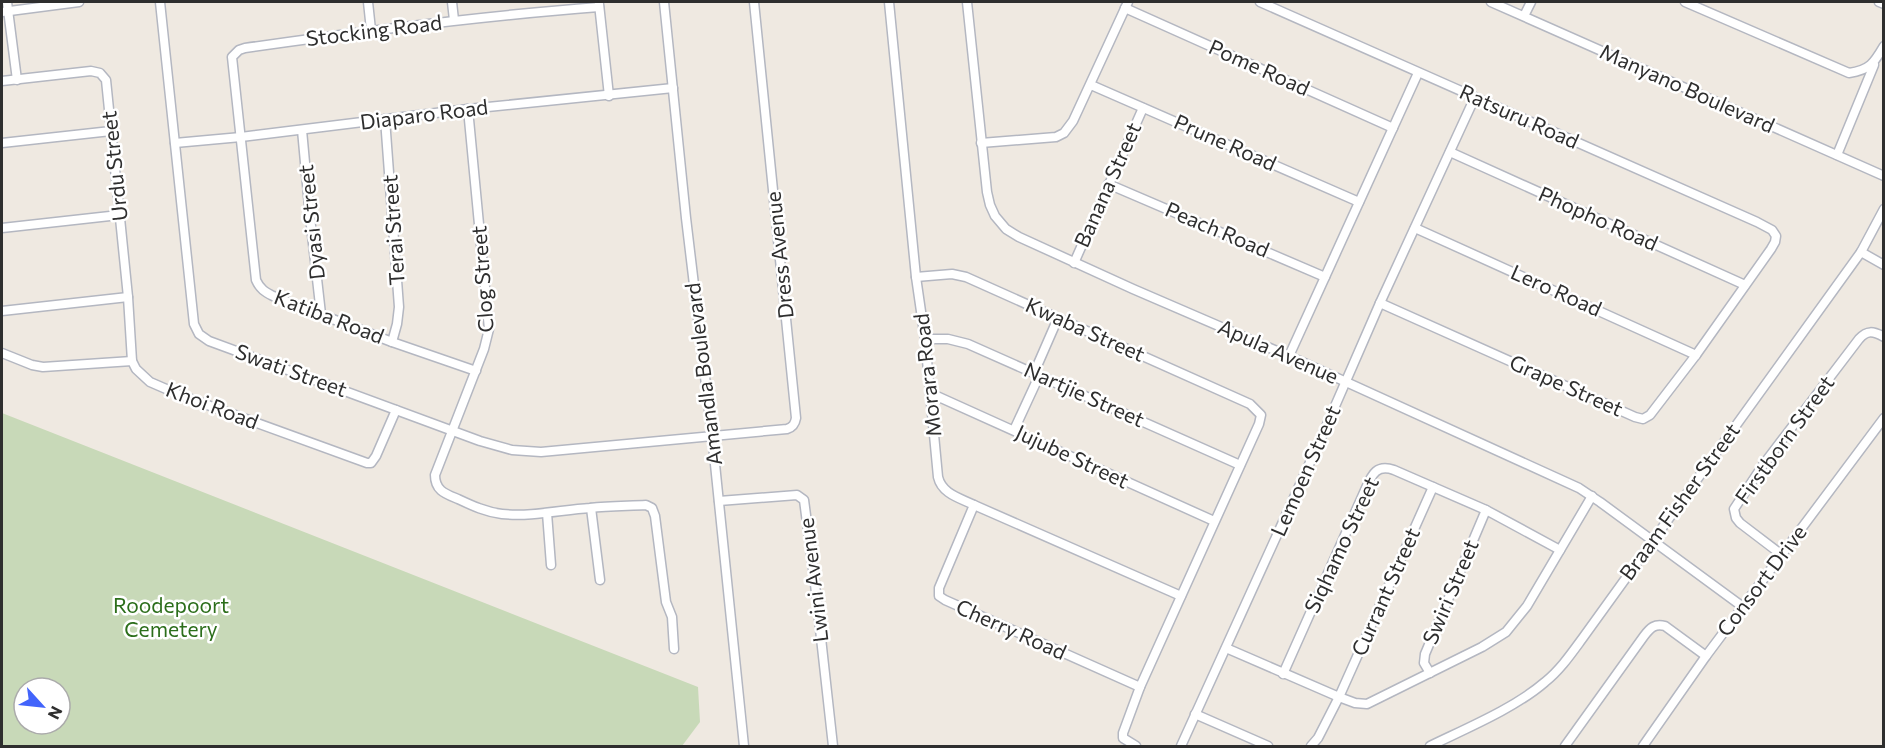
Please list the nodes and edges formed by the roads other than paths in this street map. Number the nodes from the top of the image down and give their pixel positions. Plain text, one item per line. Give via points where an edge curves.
1 (79, 2) edge
2 (160, 2) edge
3 (368, 2) edge
4 (452, 2) edge
5 (536, 2) edge
6 (664, 2) edge
7 (754, 2) edge
8 (889, 2) edge
9 (967, 2) edge
10 (1260, 2) edge
11 (1491, 2) edge
12 (1531, 2) edge
13 (1685, 2) edge
14 (1879, 2) edge
15 (599, 4) edge
16 (1884, 4) edge
17 (1127, 5) edge
18 (6, 8) edge
19 (537, 12) junction
20 (1524, 16) junction
21 (454, 20) junction
22 (371, 30) junction
23 (1884, 46) edge
24 (1875, 62) junction
25 (1418, 73) junction
26 (16, 80) junction
27 (2, 81) edge
28 (1091, 85) junction
29 (673, 88) junction
30 (609, 96) junction
31 (1475, 97) junction
32 (1143, 108) junction
33 (468, 109) junction
34 (386, 118) junction
35 (1393, 128) junction
36 (111, 130) junction
37 (302, 130) junction
38 (241, 137) junction
39 (2, 143) edge
40 (175, 143) junction
41 (981, 143) junction
42 (1450, 152) junction
43 (1837, 155) junction
44 (1884, 176) edge
45 (1108, 184) junction
46 (1359, 202) junction
47 (1883, 210) edge
48 (119, 215) junction
49 (2, 228) edge
50 (1415, 228) junction
51 (1776, 236) joint
52 (1861, 252) junction
53 (1074, 263) junction
54 (1884, 265) edge
55 (1325, 277) junction
56 (916, 278) junction
57 (1745, 285) junction
58 (128, 297) junction
59 (1380, 303) junction
60 (2, 311) edge
61 (321, 314) junction
62 (1058, 318) junction
63 (1884, 337) edge
64 (925, 339) junction
65 (392, 342) junction
66 (2, 353) edge
67 (1696, 355) junction
68 (1289, 356) junction
69 (132, 361) junction
70 (476, 371) junction
71 (1036, 374) junction
72 (1346, 382) junction
73 (930, 393) junction
74 (396, 410) junction
75 (1884, 418) edge
76 (1014, 430) junction
77 (452, 431) junction
78 (712, 435) junction
79 (1240, 465) junction
80 (1432, 487) junction
81 (1592, 496) junction
82 (719, 501) junction
83 (974, 505) junction
84 (591, 508) junction
85 (1485, 510) junction
86 (547, 513) junction
87 (1214, 521) junction
88 (1652, 540) junction
89 (1560, 550) junction
90 (1782, 555) junction
91 (551, 565) dead end
92 (600, 580) dead end
93 (1181, 596) junction
94 (1743, 607) junction
95 (1226, 648) junction
96 (674, 650) dead end
97 (1706, 656) junction
98 (1283, 674) junction
99 (1430, 674) junction
100 (1140, 687) junction
101 (1339, 697) junction
102 (1195, 714) junction
103 (744, 747) edge
104 (833, 747) edge
105 (1136, 747) edge
106 (1181, 747) edge
107 (1268, 747) edge
108 (1311, 747) edge
109 (1430, 747) edge
110 (1565, 747) edge
111 (1643, 747) edge

1 - 18 street
2 - 40 street, Swati Street
3 - 22 street
4 - 21 street
5 - 19 street
6 - 29 street, Amandla Boulevard
7 - 78 street, Dress Avenue via 796,418 787,429
8 - 56 street, Morara Road
9 - 41 street, Apula Avenue
10 - 25 street, Ratsuru Road
11 - 20 street, Manyano Boulevard
12 - 20 street
13 - 24 street via 1849,73 1860,72
14 - 16 street
15 - 19 street, Stocking Road
15 - 30 street
17 - 28 street
17 - 35 street, Pome Road
18 - 26 street
19 - 21 street, Stocking Road
20 - 43 street, Manyano Boulevard
21 - 22 street, Stocking Road
22 - 38 street, Stocking Road via 235,52 232,61
23 - 24 street
24 - 43 street
25 - 31 street, Ratsuru Road
25 - 35 street
26 - 27 street, Urdu Street
26 - 36 street, Urdu Street via 100,73 106,80
28 - 32 street, Prune Road
28 - 41 street via 1064,133 1048,138
29 - 30 street, Diaparo Road
29 - 78 street, Amandla Boulevard
30 - 33 street, Diaparo Road
31 - 42 street, Lemoen Street
31 - 51 street, Ratsuru Road via 1757,222
32 - 45 street, Banana Street
32 - 46 street, Prune Road
33 - 34 street, Diaparo Road
33 - 70 street, Clog Street via 489,324
34 - 37 street, Diaparo Road
34 - 65 street, Terai Street via 399,307
35 - 46 street
36 - 39 street
36 - 48 street, Urdu Street
37 - 38 street, Diaparo Road
37 - 61 street, Dyasi Street
38 - 40 street, Diaparo Road
38 - 61 street, Katiba Road via 258,286 273,296
40 - 74 street, Swati Street via 194,324 199,334
41 - 53 street, Apula Avenue via 987,192 998,220 1019,237
42 - 50 street, Lemoen Street
42 - 57 street, Phopho Road
43 - 44 street, Manyano Boulevard
45 - 53 street, Banana Street
45 - 55 street, Peach Road
46 - 55 street
47 - 52 street, Braam Fisher Street
48 - 49 street
48 - 58 street, Urdu Street
50 - 59 street, Lemoen Street
50 - 67 street, Lero Road
51 - 57 street, Grape Street
52 - 54 street
52 - 88 street, Braam Fisher Street
53 - 68 street, Apula Avenue
55 - 68 street
56 - 62 street, Kwaba Street via 961,275
56 - 64 street, Morara Road
57 - 67 street, Grape Street
58 - 60 street
58 - 69 street, Urdu Street
59 - 67 street, Grape Street via 1643,419
59 - 72 street, Lemoen Street
61 - 65 street, Katiba Road
62 - 71 street
62 - 79 street, Kwaba Street via 1250,404 1261,415
63 - 90 street, Firstborn Street via 1867,332 1859,339 1734,508 1740,523
64 - 71 street, Nartjie Street via 955,340
64 - 73 street, Morara Road
65 - 70 street, Katiba Road
66 - 69 street via 43,367
68 - 72 street, Apula Avenue
69 - 74 street, Khoi Road via 142,375 163,388 367,463 376,456
70 - 77 street, Clog Street
71 - 76 street
71 - 79 street, Nartjie Street
72 - 81 street, Apula Avenue
72 - 95 street, Lemoen Street
73 - 76 street, Jujube Street
73 - 83 street, Morara Road via 941,486
74 - 77 street, Swati Street
75 - 90 street, Consort Drive
76 - 87 street, Jujube Street
77 - 78 street, Swati Street via 495,446 529,452
77 - 86 street, Clog Street via 435,475 440,490 503,514
78 - 82 street, Amandla Boulevard
79 - 87 street
80 - 85 street, Siqhamo Street
80 - 98 street, Siqhamo Street via 1388,468 1373,473
80 - 101 street, Currant Street
81 - 88 street, Apula Avenue
81 - 89 street
82 - 103 street, Amandla Boulevard
82 - 104 street, Lwini Avenue via 797,495 804,500
83 - 93 street, Morara Road
83 - 100 street, Cherry Road via 939,596
84 - 86 street
84 - 92 street
84 - 96 street via 652,508 666,602 672,617
85 - 89 street, Siqhamo Street
85 - 99 street, Swiri Street via 1425,654 1424,663
86 - 91 street
87 - 93 street
88 - 94 street, Apula Avenue
88 - 109 street, Braam Fisher Street via 1582,639 1545,682 1511,705
89 - 99 street via 1527,606 1506,632
90 - 94 street, Consort Drive
93 - 100 street
94 - 97 street, Consort Drive
95 - 98 street
95 - 102 street, Lemoen Street
97 - 110 street via 1671,630 1655,625
97 - 111 street, Consort Drive
98 - 101 street
99 - 101 street via 1367,704
100 - 105 street via 1122,733 1126,742
101 - 108 street, Currant Street
102 - 106 street, Lemoen Street
102 - 107 street

